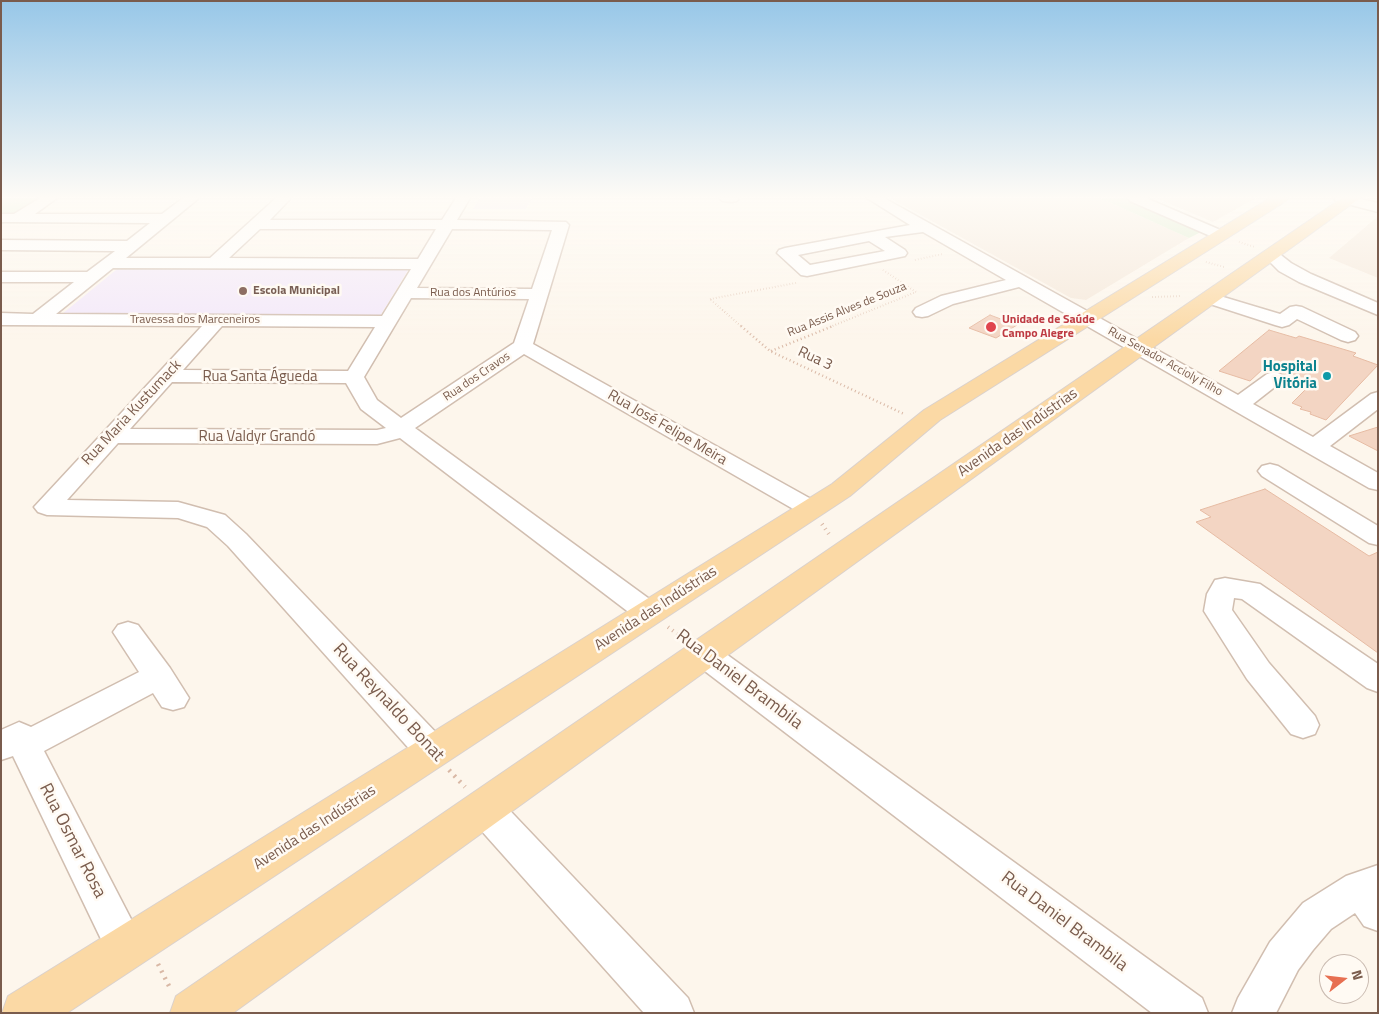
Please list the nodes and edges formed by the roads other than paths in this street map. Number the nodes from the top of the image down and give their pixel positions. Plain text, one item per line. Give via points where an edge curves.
1 (43, 245) edge
2 (234, 245) edge
3 (434, 245) edge
4 (555, 245) edge
5 (827, 245) edge
6 (887, 245) edge
7 (958, 245) edge
8 (1203, 245) edge
9 (1287, 245) edge
10 (131, 246) joint
11 (110, 262) junction
12 (215, 263) junction
13 (1260, 263) junction
14 (423, 264) junction
15 (1, 277) edge
16 (91, 277) junction
17 (1305, 278) junction
18 (1021, 281) junction
19 (406, 293) junction
20 (540, 294) junction
21 (1212, 297) junction
22 (1, 303) edge
23 (58, 303) junction
24 (1378, 310) edge
25 (922, 312) dead end
26 (1087, 318) junction
27 (38, 319) junction
28 (218, 320) junction
29 (6, 322) edge
30 (388, 322) junction
31 (1348, 336) dead end
32 (523, 346) junction
33 (1139, 348) junction
34 (167, 376) junction
35 (354, 377) junction
36 (1274, 378) dead end
37 (1378, 398) edge
38 (1239, 404) junction
39 (401, 428) junction
40 (111, 436) junction
41 (1315, 447) junction
42 (1270, 471) dead end
43 (1378, 482) edge
44 (46, 506) joint
45 (811, 509) junction
46 (1378, 537) edge
47 (649, 613) junction
48 (128, 632) dead end
49 (704, 654) junction
50 (1378, 680) edge
51 (1303, 725) dead end
52 (15, 742) edge
53 (433, 752) junction
54 (484, 808) junction
55 (1372, 894) edge
56 (135, 942) junction
57 (184, 1004) edge
58 (25, 1013) edge
59 (673, 1013) edge
60 (1187, 1013) edge
61 (1253, 1013) edge

1 - 10 street
2 - 12 street
3 - 14 street
4 - 20 street, Rua dos Cravos
5 - 6 street via 785,253 807,271 899,253
7 - 18 street, Rua Senador Accioly Filho
8 - 26 main road, Avenida das Indústrias
9 - 13 main road, Avenida das Indústrias
10 - 11 street
11 - 12 street
11 - 16 street
12 - 14 street
13 - 17 street via 1277,272
13 - 17 street via 1285,267
13 - 21 main road, Avenida das Indústrias
14 - 19 street
15 - 16 street
16 - 23 street
17 - 24 street
18 - 25 street via 947,300
18 - 26 street, Rua Senador Accioly Filho
19 - 20 street, Rua dos Antúrios
19 - 30 street
20 - 32 street, Rua dos Cravos
21 - 31 street via 1282,320 1296,311
21 - 33 main road, Avenida das Indústrias
22 - 23 street
23 - 27 street
26 - 33 street, Rua Senador Accioly Filho
26 - 45 main road, Avenida das Indústrias via 922,422 859,476
27 - 28 street, Travessa dos Marceneiros
27 - 29 street, Travessa dos Marceneiros
28 - 30 street, Travessa dos Marceneiros
28 - 34 street, Rua Maria Kustumack
30 - 35 street
32 - 39 street, Rua dos Cravos
32 - 45 street, Rua José Felipe Meira
33 - 38 street, Rua Senador Accioly Filho
33 - 49 main road, Avenida das Indústrias
34 - 35 street, Rua Santa Águeda
34 - 40 street, Rua Maria Kustumack
35 - 39 street via 369,404
36 - 38 street
37 - 41 street
38 - 41 street, Rua Senador Accioly Filho
39 - 40 street, Rua Valdyr Grandó via 377,438
39 - 47 street
40 - 44 street, Rua Maria Kustumack
41 - 43 street, Rua Senador Accioly Filho
42 - 46 street
44 - 53 street, Rua Reynaldo Bonat via 178,510 216,521
45 - 47 main road, Avenida das Indústrias
47 - 53 main road, Avenida das Indústrias
48 - 52 street via 166,687
49 - 54 main road, Avenida das Indústrias
49 - 60 street, Rua Daniel Brambila
50 - 51 street via 1250,591 1225,587 1218,610 1258,672
52 - 56 street, Rua Osmar Rosa
53 - 56 main road, Avenida das Indústrias
54 - 57 main road, Avenida das Indústrias
54 - 59 street
55 - 61 street via 1317,916 1284,956
56 - 58 main road, Avenida das Indústrias

